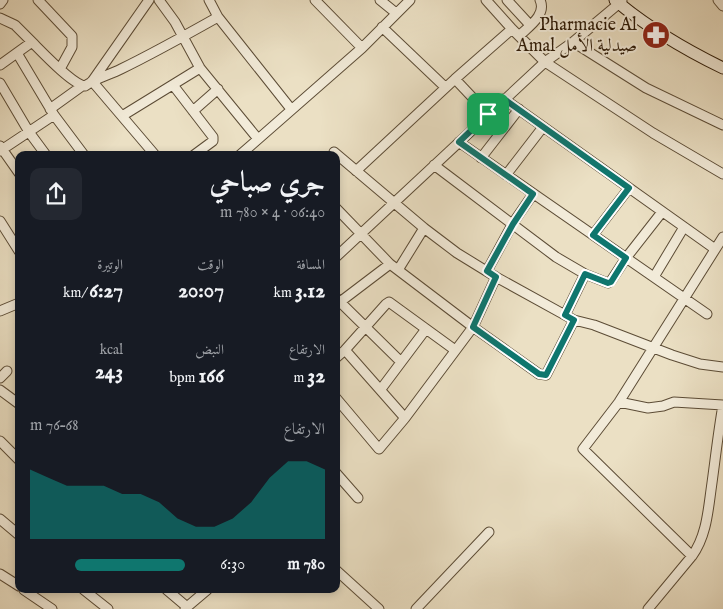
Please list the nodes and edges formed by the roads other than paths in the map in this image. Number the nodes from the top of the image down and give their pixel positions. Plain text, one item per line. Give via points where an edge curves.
1 (3, 0) edge
2 (38, 0) edge
3 (149, 0) edge
4 (159, 0) edge
5 (209, 0) edge
6 (315, 0) edge
7 (380, 0) edge
8 (410, 0) edge
9 (486, 0) edge
10 (506, 0) edge
11 (540, 0) edge
12 (718, 0) edge
13 (619, 1) edge
14 (0, 4) edge
15 (723, 6) edge
16 (396, 13) junction
17 (218, 17) junction
18 (0, 18) edge
19 (530, 25) junction
20 (382, 27) junction
21 (512, 29) junction
22 (183, 36) junction
23 (519, 36) junction
24 (32, 42) junction
25 (573, 42) junction
26 (362, 48) junction
27 (18, 54) junction
28 (545, 62) junction
29 (0, 66) edge
30 (200, 68) junction
31 (723, 68) edge
32 (60, 69) junction
33 (455, 79) junction
34 (92, 80) junction
35 (0, 83) edge
36 (173, 85) junction
37 (82, 86) junction
38 (445, 88) junction
39 (218, 89) junction
40 (504, 99) junction
41 (291, 109) junction
42 (518, 109) junction
43 (193, 111) junction
44 (52, 112) junction
45 (488, 114) junction
46 (122, 116) junction
47 (723, 125) edge
48 (543, 127) junction
49 (29, 132) junction
50 (258, 139) junction
51 (459, 142) junction
52 (1, 149) edge
53 (43, 151) edge
54 (81, 151) edge
55 (152, 151) edge
56 (199, 151) edge
57 (244, 151) edge
58 (340, 157) edge
59 (481, 158) junction
60 (434, 165) junction
61 (15, 168) edge
62 (356, 171) junction
63 (723, 174) edge
64 (506, 175) junction
65 (629, 188) junction
66 (533, 194) junction
67 (393, 203) junction
68 (340, 212) edge
69 (662, 212) junction
70 (0, 221) edge
71 (513, 224) junction
72 (684, 227) junction
73 (424, 228) junction
74 (361, 235) junction
75 (593, 235) junction
76 (723, 237) edge
77 (15, 245) edge
78 (715, 249) junction
79 (340, 253) edge
80 (626, 258) junction
81 (390, 264) junction
82 (398, 270) junction
83 (487, 271) junction
84 (585, 274) junction
85 (496, 277) junction
86 (654, 277) junction
87 (340, 299) edge
88 (684, 299) junction
89 (15, 304) edge
90 (340, 304) edge
91 (0, 310) edge
92 (707, 314) dead end
93 (565, 315) junction
94 (574, 320) junction
95 (473, 327) junction
96 (366, 328) junction
97 (426, 330) junction
98 (652, 348) junction
99 (344, 350) junction
100 (455, 350) junction
101 (340, 354) edge
102 (401, 362) junction
103 (723, 367) edge
104 (381, 389) junction
105 (0, 390) edge
106 (15, 401) edge
107 (619, 402) junction
108 (340, 403) edge
109 (405, 418) junction
110 (721, 430) edge
111 (0, 441) edge
112 (15, 456) edge
113 (340, 478) edge
114 (358, 498) dead end
115 (0, 519) edge
116 (15, 532) edge
117 (489, 532) dead end
118 (692, 556) junction
119 (0, 574) edge
120 (340, 574) edge
121 (15, 583) edge
122 (28, 593) edge
123 (88, 593) edge
124 (171, 593) edge
125 (203, 593) edge
126 (186, 608) edge
127 (52, 609) edge
128 (108, 609) edge
129 (380, 609) edge
130 (416, 609) edge
131 (648, 609) edge

1 - 14 street
2 - 32 street via 72,36 72,47
3 - 34 street
4 - 22 street
5 - 17 street
6 - 26 street
7 - 16 street
8 - 16 street
9 - 21 street
10 - 19 street
11 - 19 street via 541,12
12 - 15 street
13 - 25 street
13 - 31 street via 652,28
16 - 20 street
17 - 22 street
17 - 41 street
18 - 24 street via 15,25
19 - 23 street
20 - 26 street
20 - 38 street
21 - 23 street
21 - 33 street
22 - 30 street
22 - 34 street
23 - 28 street
24 - 27 street
24 - 32 street
25 - 28 street
25 - 47 street via 646,88
26 - 41 street
27 - 29 street
27 - 44 street
28 - 40 street
28 - 63 street
30 - 36 street
30 - 39 street
32 - 37 street
33 - 38 street
33 - 45 street
34 - 37 street
34 - 46 street
35 - 49 street
36 - 43 street
36 - 46 street
37 - 44 street
38 - 62 street
39 - 43 street
39 - 50 street
40 - 42 street
40 - 45 street
41 - 50 street
42 - 48 street
42 - 59 street
43 - 56 street via 213,139
44 - 49 street
44 - 54 street
45 - 51 street
46 - 55 street
48 - 64 street
48 - 65 street
49 - 52 street
49 - 53 street
50 - 57 street
51 - 59 street
51 - 60 street
52 - 61 street
58 - 62 street
59 - 64 street
60 - 67 street
60 - 71 street
62 - 67 street
64 - 66 street
65 - 69 street
65 - 75 street
66 - 71 street
66 - 75 street
67 - 73 street
67 - 74 street
68 - 74 street
69 - 72 street
69 - 80 street
70 - 77 street
71 - 83 street
71 - 84 street via 556,258
72 - 78 street
72 - 86 street
73 - 82 street
73 - 83 street
74 - 79 street
74 - 81 street
75 - 80 street
76 - 78 street
78 - 88 street
80 - 84 street via 611,282
80 - 86 street
81 - 82 street
81 - 87 street
82 - 95 street
83 - 85 street
84 - 93 street
85 - 93 street
85 - 95 street
86 - 88 street
88 - 92 street
88 - 98 street
89 - 91 street
90 - 96 street
93 - 94 street
94 - 95 street via 546,375 539,374
94 - 98 street
95 - 100 street
96 - 97 street via 389,302
96 - 99 street
96 - 102 street
97 - 100 street
97 - 102 street
98 - 103 street via 700,364
98 - 107 street
99 - 101 street
99 - 104 street
100 - 109 street
102 - 104 street
104 - 109 street
105 - 106 street
107 - 110 street via 648,408 674,402 723,405
107 - 118 street via 583,447 583,452
108 - 109 street via 379,449
110 - 118 street via 705,523 700,543
111 - 112 street
113 - 114 street
115 - 116 street
117 - 130 street
118 - 131 street
119 - 121 street
120 - 129 street
122 - 127 street
123 - 128 street
124 - 126 street
125 - 126 street

